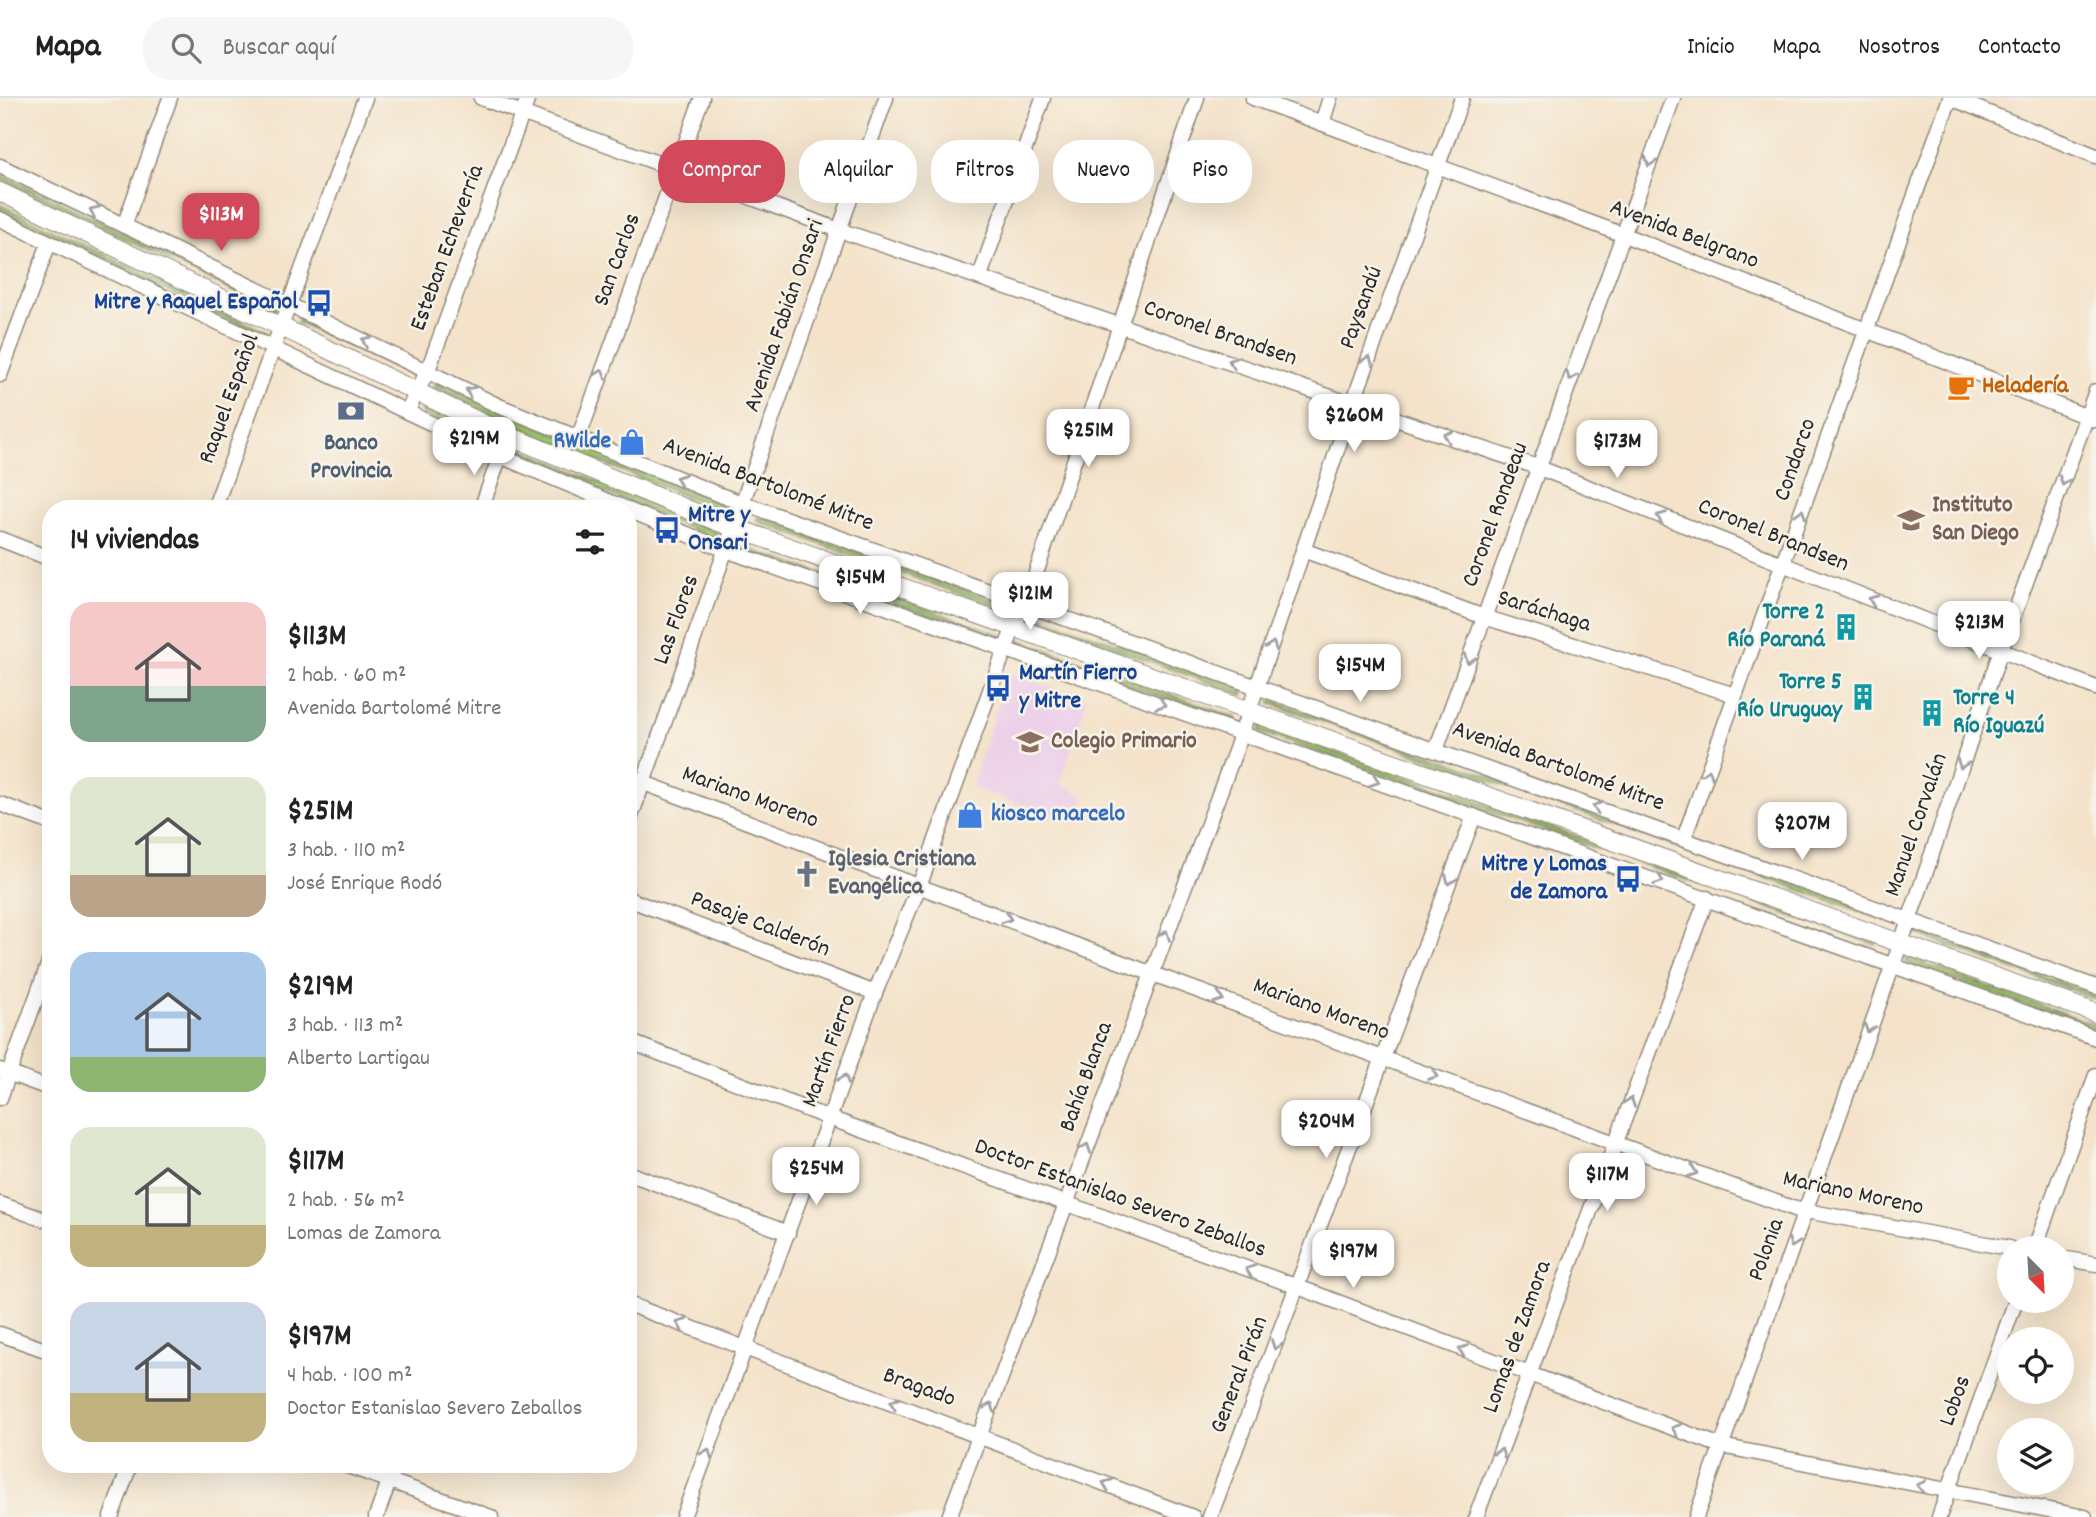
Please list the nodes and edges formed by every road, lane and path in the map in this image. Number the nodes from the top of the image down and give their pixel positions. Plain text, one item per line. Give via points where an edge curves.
1 (170, 98) edge
2 (365, 98) edge
3 (481, 98) edge
4 (528, 98) edge
5 (702, 98) edge
6 (887, 98) edge
7 (1043, 98) edge
8 (1198, 98) edge
9 (1253, 98) edge
10 (1330, 98) edge
11 (1462, 98) edge
12 (1673, 98) edge
13 (1951, 98) edge
14 (522, 113) junction
15 (1322, 123) junction
16 (686, 140) edge
17 (2096, 156) edge
18 (658, 165) edge
19 (1438, 165) junction
20 (0, 166) edge
21 (0, 192) edge
22 (663, 203) edge
23 (764, 203) edge
24 (0, 219) edge
25 (124, 226) junction
26 (839, 230) junction
27 (1624, 236) junction
28 (50, 243) junction
29 (980, 276) junction
30 (288, 304) junction
31 (1118, 323) junction
32 (280, 326) junction
33 (1867, 330) junction
34 (273, 348) junction
35 (428, 370) junction
36 (0, 375) edge
37 (418, 391) junction
38 (2096, 391) edge
39 (1353, 403) junction
40 (407, 412) junction
41 (2092, 419) edge
42 (578, 439) junction
43 (500, 456) junction
44 (1537, 467) junction
45 (217, 500) edge
46 (484, 500) edge
47 (604, 500) edge
48 (744, 503) junction
49 (637, 514) edge
50 (734, 527) junction
51 (0, 540) edge
52 (726, 550) junction
53 (1303, 550) junction
54 (42, 556) edge
55 (1783, 565) junction
56 (1024, 603) junction
57 (1484, 617) junction
58 (1014, 626) junction
59 (1004, 649) junction
60 (2001, 650) junction
61 (1258, 687) junction
62 (2096, 688) edge
63 (1735, 695) junction
64 (1250, 710) junction
65 (1242, 733) junction
66 (1436, 750) junction
67 (637, 781) edge
68 (643, 783) junction
69 (637, 800) edge
70 (0, 804) edge
71 (1474, 816) junction
72 (42, 820) edge
73 (1684, 838) junction
74 (920, 884) junction
75 (1707, 898) junction
76 (637, 902) edge
77 (1908, 919) junction
78 (1899, 942) junction
79 (1891, 964) junction
80 (1150, 973) junction
81 (42, 979) edge
82 (2096, 987) edge
83 (875, 993) junction
84 (2096, 1013) edge
85 (2096, 1038) edge
86 (637, 1044) edge
87 (1384, 1056) junction
88 (4, 1072) edge
89 (2096, 1075) edge
90 (42, 1086) edge
91 (0, 1098) edge
92 (829, 1118) junction
93 (1614, 1143) junction
94 (637, 1176) edge
95 (0, 1204) edge
96 (1065, 1204) junction
97 (1805, 1211) junction
98 (42, 1219) edge
99 (788, 1233) junction
100 (2039, 1236) edge
101 (1997, 1246) edge
102 (2074, 1260) edge
103 (2096, 1264) edge
104 (1298, 1287) junction
105 (637, 1307) edge
106 (2011, 1313) edge
107 (0, 1334) edge
108 (42, 1349) edge
109 (746, 1349) junction
110 (1528, 1376) junction
111 (979, 1435) junction
112 (1721, 1446) junction
113 (127, 1473) edge
114 (365, 1473) edge
115 (392, 1473) edge
116 (388, 1482) junction
117 (1948, 1492) junction
118 (487, 1516) edge
119 (111, 1517) edge
120 (376, 1517) edge
121 (683, 1517) edge
122 (949, 1517) edge
123 (1193, 1517) edge
124 (1210, 1517) edge
125 (1476, 1517) edge
126 (1696, 1517) edge
127 (1939, 1517) edge
128 (2085, 1517) edge

1 - 25 street
2 - 30 street, Raquel Español
3 - 14 street, Coronel Brandsen
4 - 14 street, Esteban Echeverría
5 - 16 street, San Carlos
6 - 26 street, Avenida Fabián Onsari
7 - 29 street
8 - 31 street, Martín Fierro
9 - 15 street, Avenida Belgrano
10 - 15 street
11 - 19 street, Paysandú
12 -> 27 street, Coronel Rondeau
13 - 17 street
13 - 33 street, Condarco
14 - 18 street, Coronel Brandsen
14 - 35 street, Esteban Echeverría
15 - 19 street, Avenida Belgrano
19 - 27 street, Avenida Belgrano
39 -> 19 street, Paysandú
25 -> 20 street, Avenida Bartolomé Mitre
21 - 32 main road, Avenida Bartolomé Mitre
42 -> 22 street, San Carlos
23 - 26 street, Coronel Brandsen
24 - 28 street
25 - 30 street, Avenida Bartolomé Mitre
26 - 29 street, Coronel Brandsen
26 - 48 street, Avenida Fabián Onsari
27 - 33 street, Avenida Belgrano
27 -> 44 street, Coronel Rondeau
28 - 34 street
28 - 36 street
29 - 31 street, Coronel Brandsen
30 - 32 street, Raquel Español
35 -> 30 street, Avenida Bartolomé Mitre
39 -> 31 street, Coronel Brandsen
31 - 56 street, Martín Fierro
32 - 34 street, Raquel Español
32 - 37 main road, Avenida Bartolomé Mitre
33 - 41 street, Avenida Belgrano
55 -> 33 street, Condarco
34 - 40 street
34 - 45 street, Raquel Español
35 - 37 street, Esteban Echeverría
42 -> 35 street, Avenida Bartolomé Mitre
37 - 40 street, Esteban Echeverría
37 - 50 main road, Avenida Bartolomé Mitre via 509,436
38 - 41 street, Manuel Corvalán
44 -> 39 street, Coronel Brandsen
39 - 53 street, Paysandú
40 - 43 street
41 -> 60 street, Manuel Corvalán
48 -> 42 street, Avenida Bartolomé Mitre
43 - 46 street
43 - 47 street
55 -> 44 street, Coronel Brandsen
44 - 57 street, Coronel Rondeau
48 - 50 street, Avenida Fabián Onsari
48 - 56 street, Avenida Bartolomé Mitre
49 - 52 street
50 - 52 street, Avenida Fabián Onsari
50 - 58 main road, Avenida Bartolomé Mitre
51 - 54 street
52 - 59 street
52 - 68 street, Las Flores
53 - 57 street, Saráchaga
61 -> 53 street, Paysandú
60 -> 55 street, Coronel Brandsen
55 - 63 street, Condarco
56 - 58 street, Martín Fierro
56 - 61 street, Avenida Bartolomé Mitre
57 - 63 street, Saráchaga
57 -> 66 street, Coronel Rondeau
58 - 59 street, Martín Fierro
58 - 64 main road, Avenida Bartolomé Mitre
59 -> 65 street
59 - 74 street, Martín Fierro
60 - 62 street, Coronel Brandsen
60 -> 77 street, Manuel Corvalán
61 - 64 street, Paysandú
61 - 66 street, Avenida Bartolomé Mitre
73 -> 63 street, Condarco
64 - 65 street, Paysandú
64 - 78 main road, Avenida Bartolomé Mitre
65 -> 71 street
80 -> 65 street, Bahía Blanca
73 -> 66 street, Avenida Bartolomé Mitre
67 - 68 street, Mariano Moreno
68 - 69 street, Las Flores
68 - 74 street, Mariano Moreno
70 - 72 street
71 -> 75 street
71 -> 87 street, General Pirán
73 - 77 street, Avenida Bartolomé Mitre
74 -> 80 street, Mariano Moreno
74 - 83 street, Martín Fierro
75 - 79 street
93 -> 75 street, Lomas de Zamora
76 - 83 street, Pasaje Calderón
77 - 78 street, Polonia
77 - 82 street, Avenida Bartolomé Mitre
78 - 79 street, Polonia
78 - 84 main road, Avenida Bartolomé Mitre
79 - 85 street
79 -> 97 street, Polonia
80 -> 87 street, Mariano Moreno
96 -> 80 street, Bahía Blanca
81 - 88 street
92 -> 83 street, Martín Fierro
86 - 92 street, Doctor Estanislao Severo Zeballos
87 -> 93 street, Mariano Moreno
87 - 104 street, General Pirán
88 - 90 street
88 - 91 street
89 - 100 street
92 - 96 street, Doctor Estanislao Severo Zeballos
92 - 99 street, Martín Fierro
93 -> 97 street, Mariano Moreno
93 - 110 street, Lomas de Zamora
94 - 99 street
95 - 98 street
104 -> 96 street, Doctor Estanislao Severo Zeballos
111 -> 96 street, Bahía Blanca
97 - 101 street, Mariano Moreno
97 -> 112 street, Polonia
99 - 109 street, Martín Fierro
102 - 103 street
110 -> 104 street, Doctor Estanislao Severo Zeballos
104 -> 124 street, General Pirán
109 -> 105 street, Bragado
106 - 117 street, Lobos
107 - 108 street
111 -> 109 street, Bragado
121 -> 109 street, Martín Fierro
112 -> 110 street, Doctor Estanislao Severo Zeballos
125 -> 110 street, Lomas de Zamora
111 - 122 street, Bahía Blanca
123 -> 111 street, Bragado
117 -> 112 street, Doctor Estanislao Severo Zeballos
112 - 126 street, Polonia
113 - 119 street
114 - 116 street
115 - 116 street
116 - 118 street
116 - 120 street
117 - 127 street, Lobos
117 - 128 street, Doctor Estanislao Severo Zeballos

